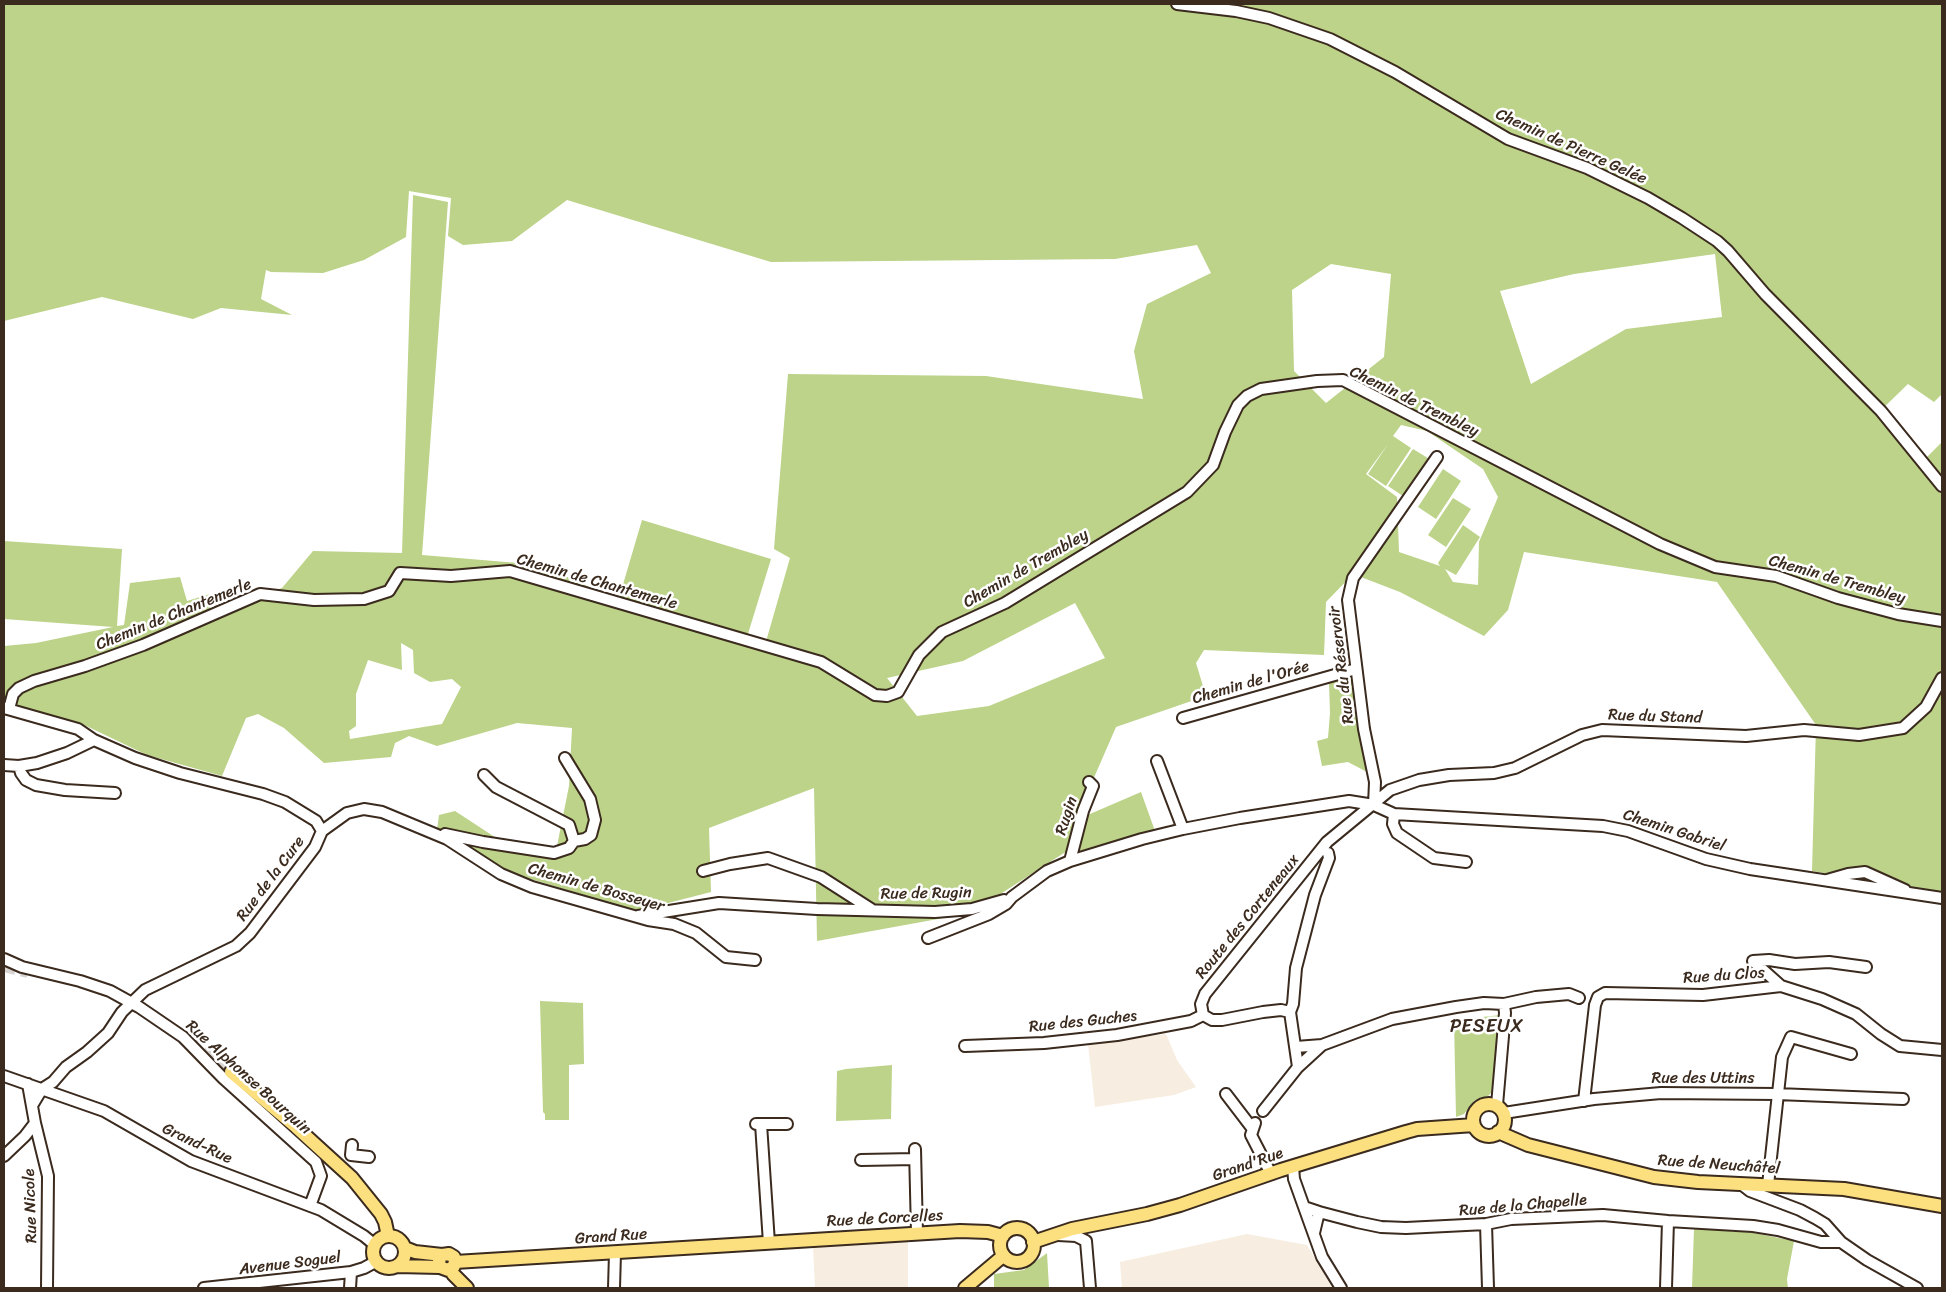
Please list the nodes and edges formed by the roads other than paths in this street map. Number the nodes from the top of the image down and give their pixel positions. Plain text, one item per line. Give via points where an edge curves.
1 (1177, 4) edge
2 (1437, 458) dead end
3 (1942, 486) edge
4 (1942, 621) edge
5 (1356, 670) junction
6 (1942, 678) edge
7 (875, 695) joint
8 (6, 708) edge
9 (1183, 718) dead end
10 (94, 740) junction
11 (565, 758) dead end
12 (1157, 761) dead end
13 (4, 765) edge
14 (19, 766) junction
15 (484, 775) dead end
16 (1089, 782) dead end
17 (115, 793) dead end
18 (1374, 805) junction
19 (1394, 814) junction
20 (1183, 829) junction
21 (428, 830) junction
22 (322, 831) junction
23 (574, 842) junction
24 (1328, 853) dead end
25 (1070, 861) junction
26 (1466, 862) dead end
27 (703, 871) dead end
28 (1824, 881) junction
29 (1913, 894) junction
30 (1012, 897) junction
31 (1942, 898) edge
32 (872, 910) junction
33 (635, 916) junction
34 (928, 938) dead end
35 (4, 960) edge
36 (755, 960) dead end
37 (1866, 967) dead end
38 (1781, 986) junction
39 (1578, 998) dead end
40 (131, 1002) junction
41 (1504, 1004) junction
42 (1290, 1012) junction
43 (1203, 1015) junction
44 (1322, 1045) junction
45 (965, 1046) dead end
46 (1296, 1047) junction
47 (1942, 1050) edge
48 (1851, 1054) dead end
49 (1298, 1067) junction
50 (231, 1072) tunnel mouth
51 (4, 1076) edge
52 (28, 1084) junction
53 (42, 1088) junction
54 (1226, 1094) dead end
55 (1777, 1094) junction
56 (1903, 1099) dead end
57 (1584, 1101) junction
58 (33, 1104) junction
59 (1500, 1109) junction
60 (1264, 1111) dead end
61 (35, 1123) junction
62 (787, 1124) dead end
63 (1474, 1125) junction
64 (1498, 1132) junction
65 (352, 1146) dead end
66 (4, 1156) edge
67 (369, 1157) dead end
68 (861, 1160) dead end
69 (1293, 1167) junction
70 (1270, 1174) junction
71 (1741, 1184) junction
72 (1768, 1185) junction
73 (310, 1206) junction
74 (1942, 1206) edge
75 (1304, 1207) junction
76 (1319, 1212) junction
77 (1668, 1221) junction
78 (1486, 1224) junction
79 (917, 1233) junction
80 (1314, 1233) junction
81 (1054, 1235) junction
82 (388, 1236) junction
83 (1003, 1236) junction
84 (1033, 1242) junction
85 (1841, 1242) junction
86 (769, 1243) junction
87 (375, 1245) junction
88 (405, 1248) junction
89 (615, 1253) junction
90 (1003, 1256) junction
91 (376, 1261) junction
92 (447, 1263) junction
93 (397, 1266) junction
94 (350, 1272) junction
95 (47, 1288) edge
96 (204, 1288) edge
97 (350, 1288) edge
98 (467, 1288) edge
99 (614, 1288) edge
100 (965, 1288) edge
101 (1090, 1288) edge
102 (1342, 1288) edge
103 (1488, 1288) edge
104 (1666, 1288) edge
105 (1917, 1288) edge

1 - 3 street, Chemin de Pierre Gelée via 1269,18 1330,39 1395,72 1508,139 1587,168 1648,198 1717,241 1881,411
2 - 5 street, Rue du Réservoir via 1353,578 1348,600
4 - 7 street, Chemin de Trembley via 1898,614 1838,598 1776,576 1715,567 1660,544 1343,380 1317,381 1261,389 1247,396 1238,405 1213,465 1187,492 1005,603 942,632 919,655 898,692 887,696
5 - 9 street, Chemin de l'Orée
5 - 18 street, Rue du Réservoir via 1375,782
6 - 18 street, Rue du Stand via 1926,707 1903,728 1858,734 1804,730 1746,736 1602,730 1582,735 1515,768 1419,780 1390,790
7 - 8 street, Chemin de Chantemerle via 822,662 510,571 451,576 400,574 389,590 364,599 314,600 260,594 142,645 34,681 19,688
8 - 10 street, Rue de la Cure via 78,729
10 - 14 street via 68,753
10 - 22 street, Rue de la Cure via 180,773 286,802 316,821
11 - 23 street via 590,799 594,820 591,835
12 - 20 street
13 - 14 street
14 - 17 street via 26,780 36,785
15 - 23 street via 496,787 569,825
16 - 25 street, Rugin via 1093,786
18 - 19 street, Chemin Gabriel
18 - 20 street, Rue de Rugin via 1349,801
18 - 43 street, Route des Corteneaux via 1327,842 1205,994 1201,1004
19 - 26 street via 1393,824 1398,833 1434,858
19 - 28 street, Chemin Gabriel via 1603,826 1628,831 1706,859
20 - 25 street, Rue de Rugin
21 - 22 street, Chemin de Bosseyer via 364,808 347,813
21 - 23 street via 554,854 569,848
21 - 33 street, Chemin de Bosseyer via 501,874 532,887
22 - 40 street, Rue de la Cure via 316,847 236,946 145,990
24 - 42 street via 1296,968
25 - 30 street, Rue de Rugin via 1047,870
27 - 32 street, Rue de Rugin via 768,858 821,877
28 - 29 street, Chemin Gabriel
28 - 29 street via 1865,872
29 - 31 street, Chemin Gabriel
30 - 32 street, Rue de Rugin via 972,909 935,912
30 - 34 street, Rue de Rugin via 989,914
32 - 33 street via 719,903
33 - 36 street, Chemin de Bosseyer via 674,924 696,933 726,957
35 - 40 street, Rue Alphonse Bourquin via 80,981
37 - 38 street via 1829,962 1752,961
38 - 47 street, Rue du Clos via 1856,1014 1900,1046
38 - 57 street, Rue du Clos via 1703,995 1606,993 1598,997
39 - 41 street via 1569,994
40 - 53 street, Rue de la Cure via 108,1033
40 - 73 street, Rue Alphonse Bourquin via 183,1036 223,1078 316,1162 321,1176
41 - 44 street via 1484,1003 1392,1019
41 - 59 street
42 - 43 street via 1282,1010 1222,1020 1212,1020
42 - 46 street
43 - 45 street, Rue des Guches via 1191,1021 1118,1035 1044,1043
44 - 46 street
44 - 49 street
46 - 49 street
48 - 55 street via 1791,1037 1782,1057
49 - 60 street
50 - 82 main road via 352,1178 381,1214
51 - 52 street, Grand-Rue
52 - 53 street, Grand-Rue
52 - 58 street, Rue Nicole
53 - 58 street
53 - 73 street, Grand-Rue via 104,1112 191,1161
54 - 70 street via 1254,1125 1251,1135
55 - 56 street, Rue des Uttins
55 - 57 street, Rue des Uttins via 1661,1093
55 - 72 street
57 - 59 street, Rue des Uttins
58 - 61 street, Rue Nicole
59 - 63 main road via 1490,1104 1480,1107 1474,1115
59 - 64 main road via 1504,1124
61 - 66 street
61 - 95 street, Rue Nicole via 48,1176
62 - 86 street via 758,1124
63 - 64 main road via 1484,1135
63 - 69 main road, Grand'Rue via 1417,1129
64 - 71 main road, Rue de Neuchâtel via 1528,1145 1644,1176
65 - 67 street via 351,1154
68 - 79 street via 915,1154
69 - 70 main road, Grand'Rue
69 - 75 street
70 - 81 main road, Grand'Rue via 1180,1205
71 - 72 main road, Rue de Neuchâtel
71 - 85 street via 1750,1191 1815,1218
72 - 74 main road, Rue de Neuchâtel via 1844,1189
73 - 87 street, Grand-Rue
75 - 76 street, Rue de la Chapelle
75 - 80 street
76 - 78 street, Rue de la Chapelle via 1381,1227 1434,1228
76 - 80 street
77 - 78 street, Rue de la Chapelle via 1603,1215 1511,1219
77 - 85 street, Rue de la Chapelle via 1753,1226 1821,1242
77 - 104 street
78 - 103 street
79 - 83 main road, Rue de Corcelles via 975,1231
79 - 86 main road, Rue de Corcelles
80 - 102 street via 1322,1257
81 - 84 main road, Grand'Rue
81 - 101 street via 1076,1236 1086,1241
82 - 87 main road
82 - 88 main road via 397,1238
83 - 84 main road via 1012,1230 1022,1230
83 - 90 main road via 1000,1246
84 - 90 main road via 1032,1253 1024,1261 1013,1262
85 - 105 street
86 - 89 main road, Grand Rue
87 - 91 main road
88 - 92 main road
88 - 93 main road via 404,1258
89 - 92 main road, Grand Rue
89 - 99 street
90 - 100 main road
91 - 93 main road via 384,1266
91 - 94 street, Avenue Soguel
92 - 93 main road
92 - 98 main road
94 - 96 street, Avenue Soguel
94 - 97 street

